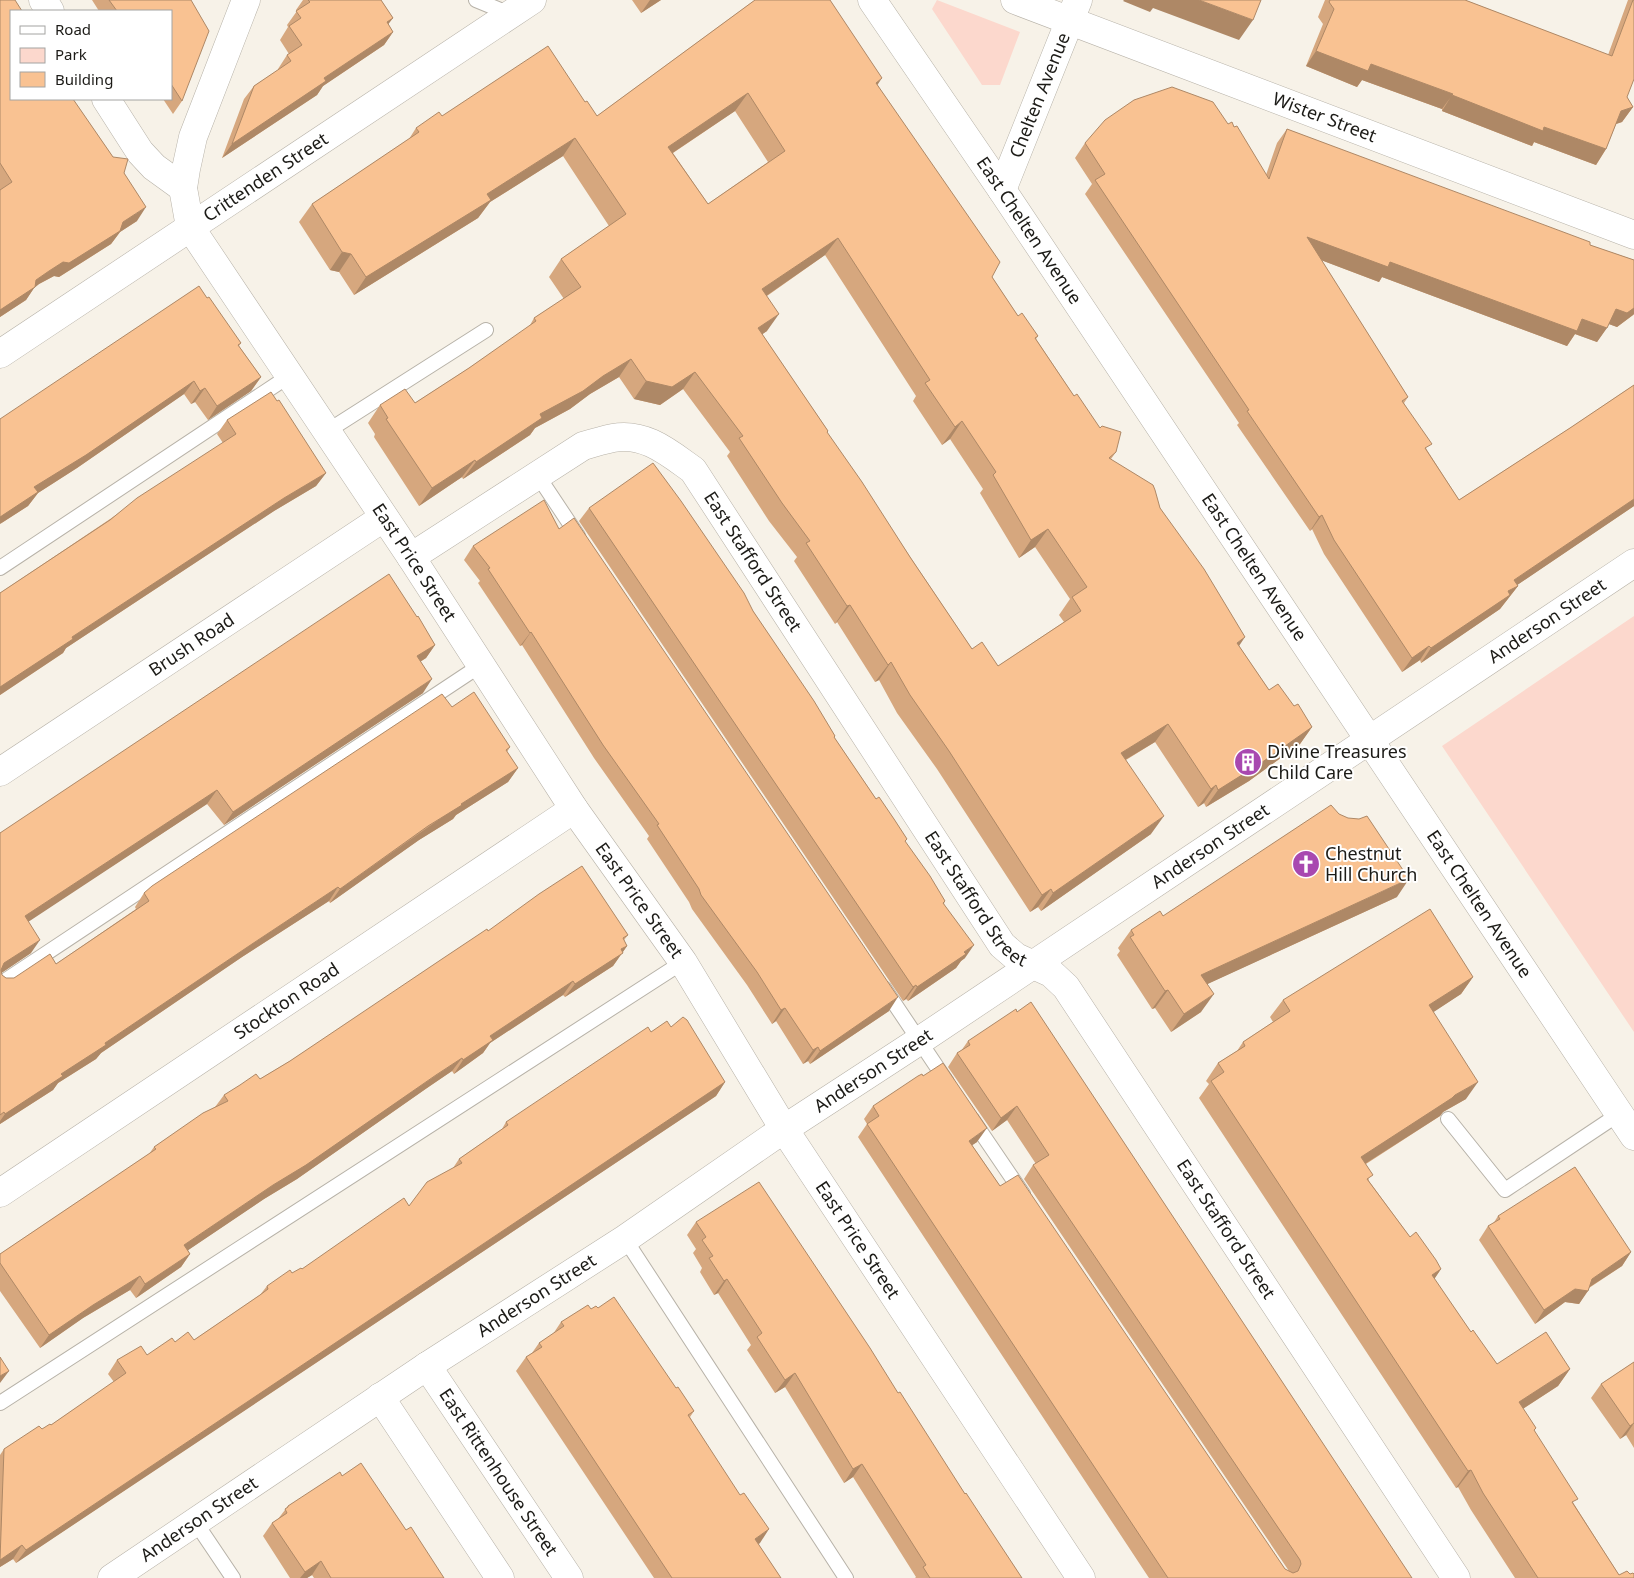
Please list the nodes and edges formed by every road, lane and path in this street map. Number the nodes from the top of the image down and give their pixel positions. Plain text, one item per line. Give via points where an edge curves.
1 (246, 0) edge
2 (476, 0) edge
3 (872, 0) edge
4 (1016, 0) edge
5 (521, 7) edge
6 (1074, 11) edge
7 (107, 100) edge
8 (183, 188) junction
9 (1002, 190) junction
10 (190, 227) junction
11 (1634, 235) edge
12 (486, 330) dead end
13 (0, 354) edge
14 (289, 376) junction
15 (326, 432) junction
16 (538, 476) junction
17 (383, 518) junction
18 (587, 549) edge
19 (411, 557) junction
20 (1634, 563) edge
21 (0, 568) edge
22 (481, 665) junction
23 (1370, 740) junction
24 (0, 772) edge
25 (574, 809) junction
26 (683, 962) junction
27 (1032, 964) junction
28 (875, 975) edge
29 (0, 984) edge
30 (919, 1040) junction
31 (953, 1090) edge
32 (964, 1107) edge
33 (1619, 1114) junction
34 (1448, 1119) edge
35 (784, 1129) junction
36 (1634, 1136) edge
37 (0, 1193) edge
38 (1031, 1206) edge
39 (625, 1239) junction
40 (427, 1366) junction
41 (380, 1397) junction
42 (0, 1403) edge
43 (196, 1523) junction
44 (112, 1578) edge
45 (233, 1578) edge
46 (500, 1578) edge
47 (568, 1578) edge
48 (846, 1578) edge
49 (1081, 1578) edge
50 (1456, 1578) edge

1 - 8 street via 193,137
2 - 5 lane
3 - 9 street, East Chelten Avenue
4 - 6 street, Wister Street
5 - 10 street, Crittenden Street
6 - 9 street, Chelten Avenue
6 - 11 street, Wister Street
7 - 8 street via 140,152 154,167
8 - 10 street
9 - 23 street, East Chelten Avenue
10 - 13 street, Crittenden Street
10 - 14 street, East Price Street
12 - 15 lane
14 - 15 street, East Price Street
14 - 21 lane
15 - 17 street, East Price Street
16 - 18 lane
16 - 19 street, East Stafford Street
16 - 27 street, East Stafford Street via 583,446 615,438 637,438 660,446 693,470 1002,945 1016,957
17 - 19 street, East Price Street
17 - 24 street, Brush Road
19 - 22 street, East Price Street
20 - 23 street, Anderson Street
22 - 25 street, East Price Street
22 - 29 lane
23 - 27 street, Anderson Street
23 - 33 street, East Chelten Avenue
25 - 26 street, East Price Street
25 - 37 street, Stockton Road
26 - 35 street, East Price Street
26 - 42 lane
27 - 30 street, Anderson Street
27 - 50 street, East Stafford Street via 1051,973 1066,986
28 - 30 lane
30 - 31 lane
30 - 35 street, Anderson Street
32 - 38 lane
33 - 34 lane via 1505,1190
33 - 36 street, East Chelten Avenue
35 - 39 street, Anderson Street
35 - 49 street, East Price Street
39 - 40 street, Anderson Street
39 - 48 lane
40 - 41 street, Anderson Street
40 - 47 street, East Rittenhouse Street
41 - 43 street, Anderson Street
41 - 46 street
43 - 44 street, Anderson Street
43 - 45 lane

